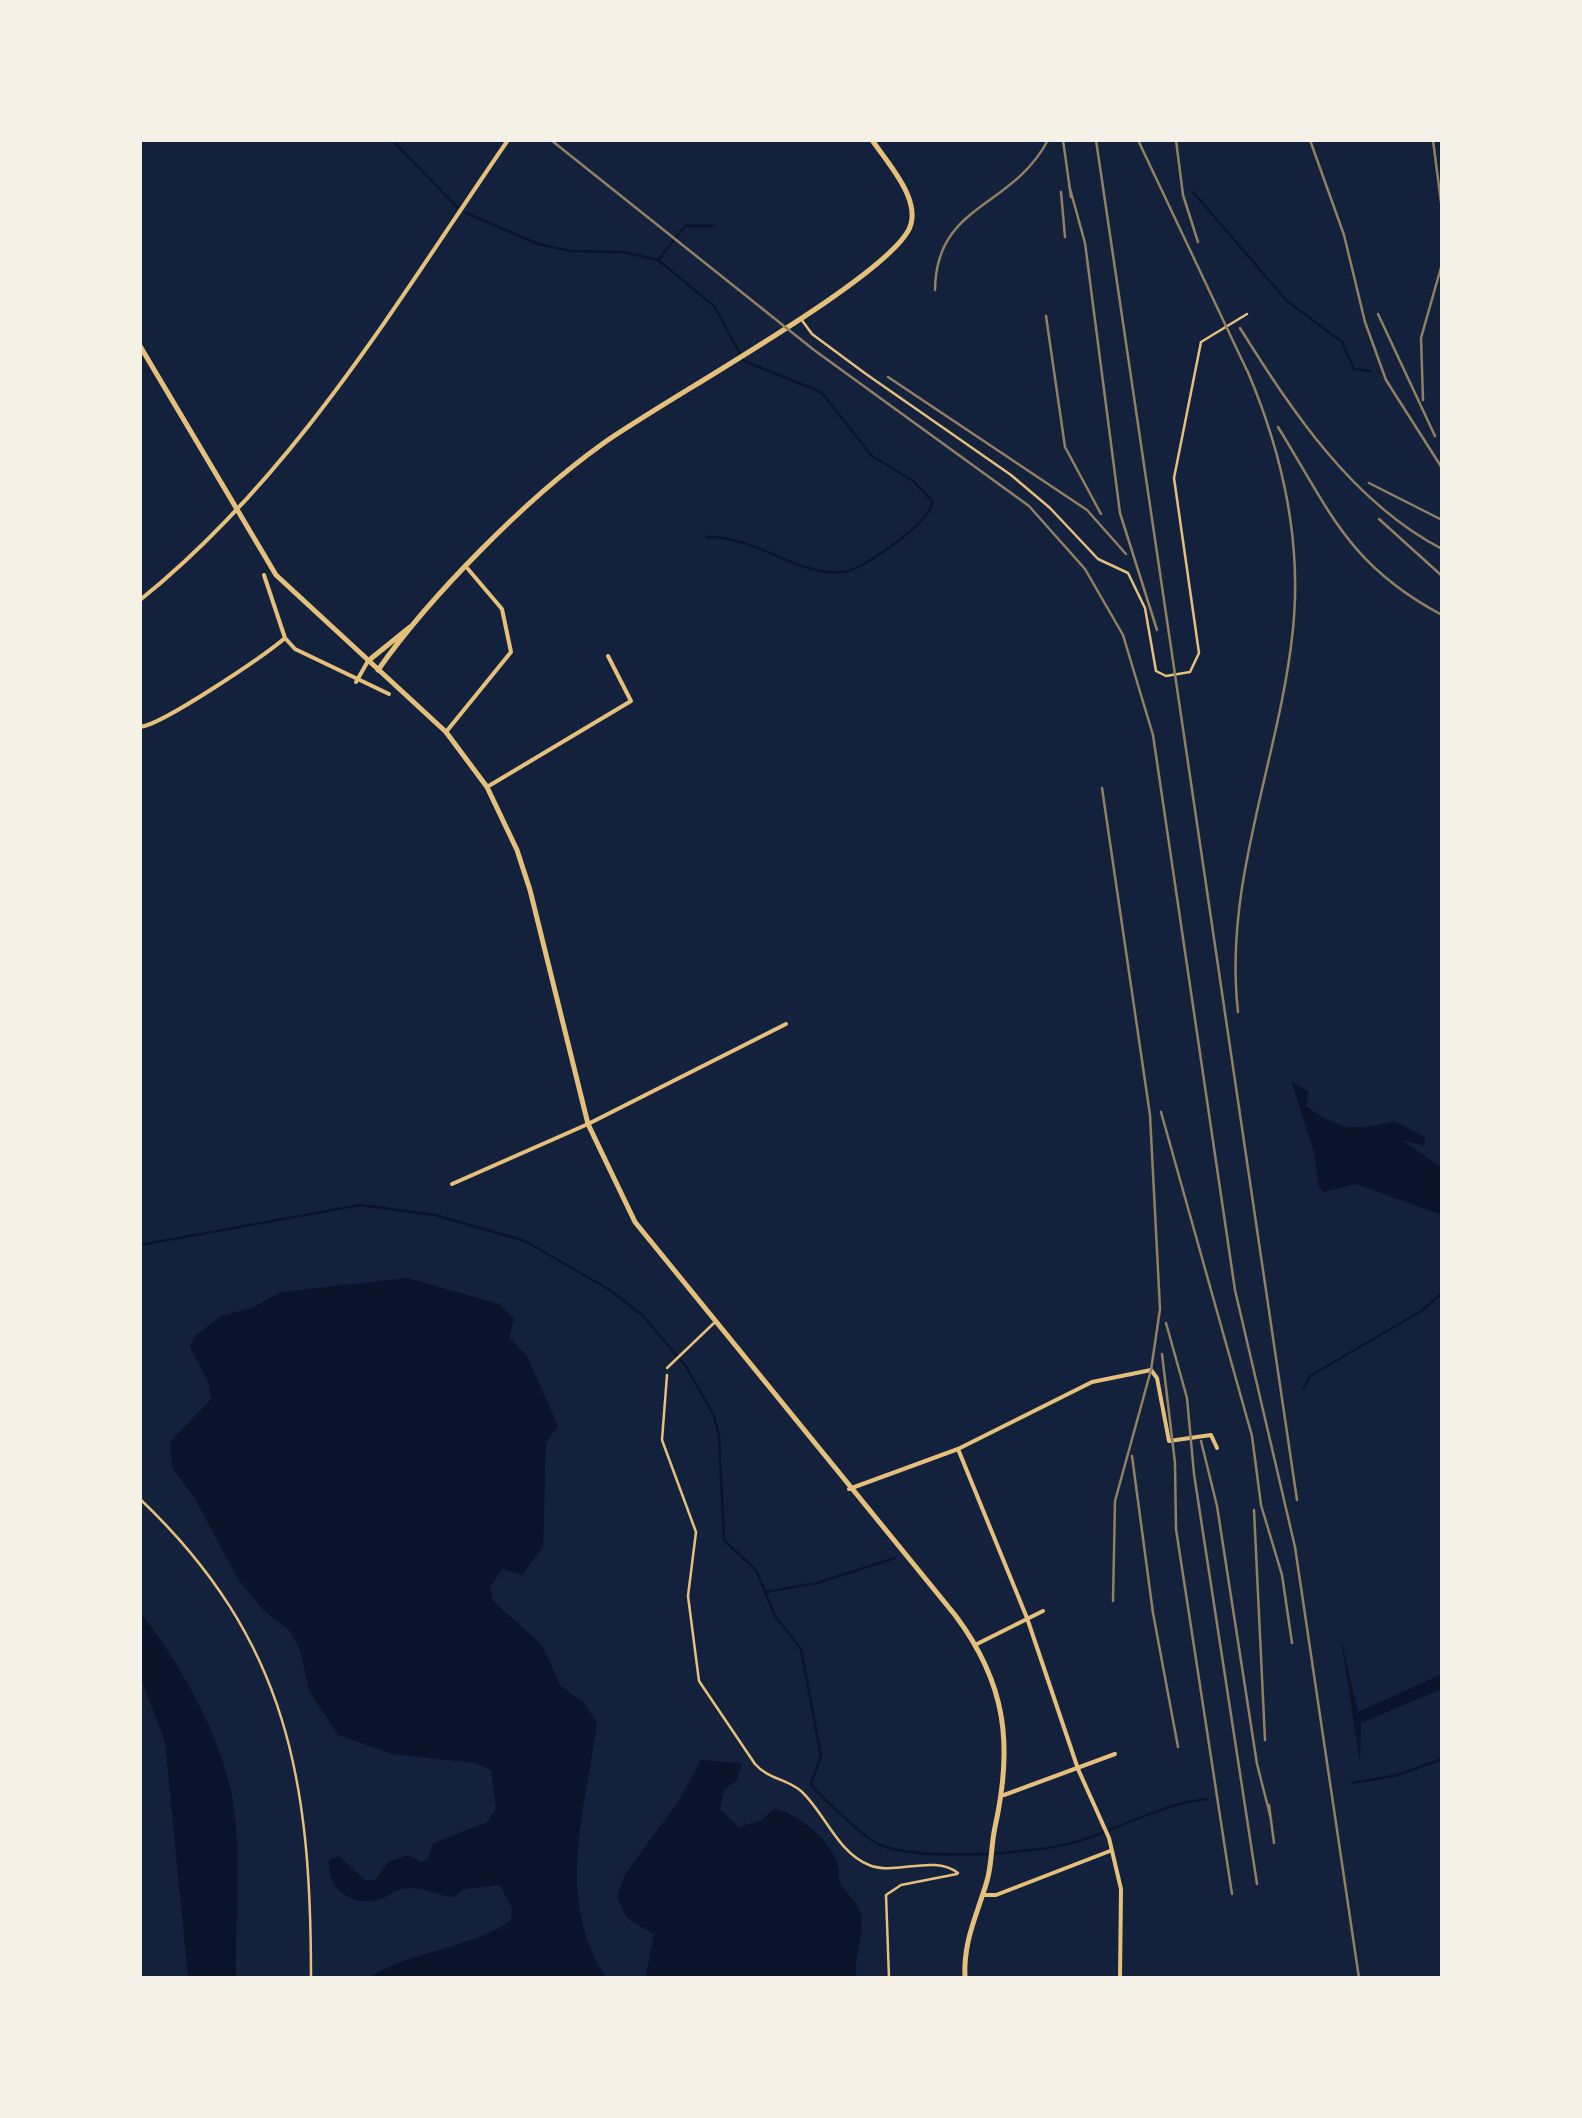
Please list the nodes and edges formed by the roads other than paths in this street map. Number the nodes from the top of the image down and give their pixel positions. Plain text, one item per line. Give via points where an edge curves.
1 (508, 140) edge
2 (872, 140) edge
3 (1248, 314) dead end
4 (800, 318) junction
5 (140, 346) edge
6 (236, 513) junction
7 (468, 569) junction
8 (264, 575) dead end
9 (140, 600) edge
10 (410, 627) junction
11 (285, 638) junction
12 (608, 656) dead end
13 (368, 662) junction
14 (378, 670) junction
15 (356, 682) junction
16 (389, 694) dead end
17 (140, 726) edge
18 (446, 732) junction
19 (487, 787) junction
20 (786, 1024) dead end
21 (588, 1124) junction
22 (452, 1184) dead end
23 (714, 1323) junction
24 (669, 1366) road end
25 (1218, 1448) dead end
26 (958, 1449) junction
27 (849, 1489) junction
28 (1043, 1611) dead end
29 (1028, 1618) junction
30 (975, 1645) junction
31 (1116, 1754) dead end
32 (1078, 1769) junction
33 (1004, 1795) junction
34 (1112, 1851) junction
35 (983, 1894) junction
36 (965, 1978) edge
37 (1120, 1978) edge

1 - 6 street via 388,323
2 - 4 main road via 909,197 910,226 892,251
3 - 4 lane via 1201,342 1177,449 1174,490 1199,653 1190,672 1175,676 1154,668 1144,608 1128,573 1098,559 1050,508 812,334
4 - 7 main road via 588,455
5 - 6 main road
6 - 9 street
6 - 13 main road via 276,575
7 - 10 main road
7 - 18 street via 502,609 511,652
8 - 11 street
10 - 13 main road
10 - 14 main road
11 - 15 street
11 - 17 street via 155,724
12 - 19 street via 632,701
13 - 14 main road
13 - 15 street
14 - 18 main road
15 - 16 street
18 - 19 main road
19 - 21 main road via 530,890
20 - 21 street
21 - 22 street
21 - 23 main road via 634,1222
23 - 24 lane
23 - 27 main road
25 - 26 street via 1205,1433 1168,1441 1151,1370 1092,1382
26 - 27 street
26 - 29 street
27 - 30 main road
28 - 29 street
29 - 30 street
29 - 32 street
30 - 33 main road via 1002,1710
31 - 32 street
32 - 33 street
32 - 34 street
33 - 35 main road
34 - 35 street
34 - 37 street via 1122,1890
35 - 36 main road via 967,1937

